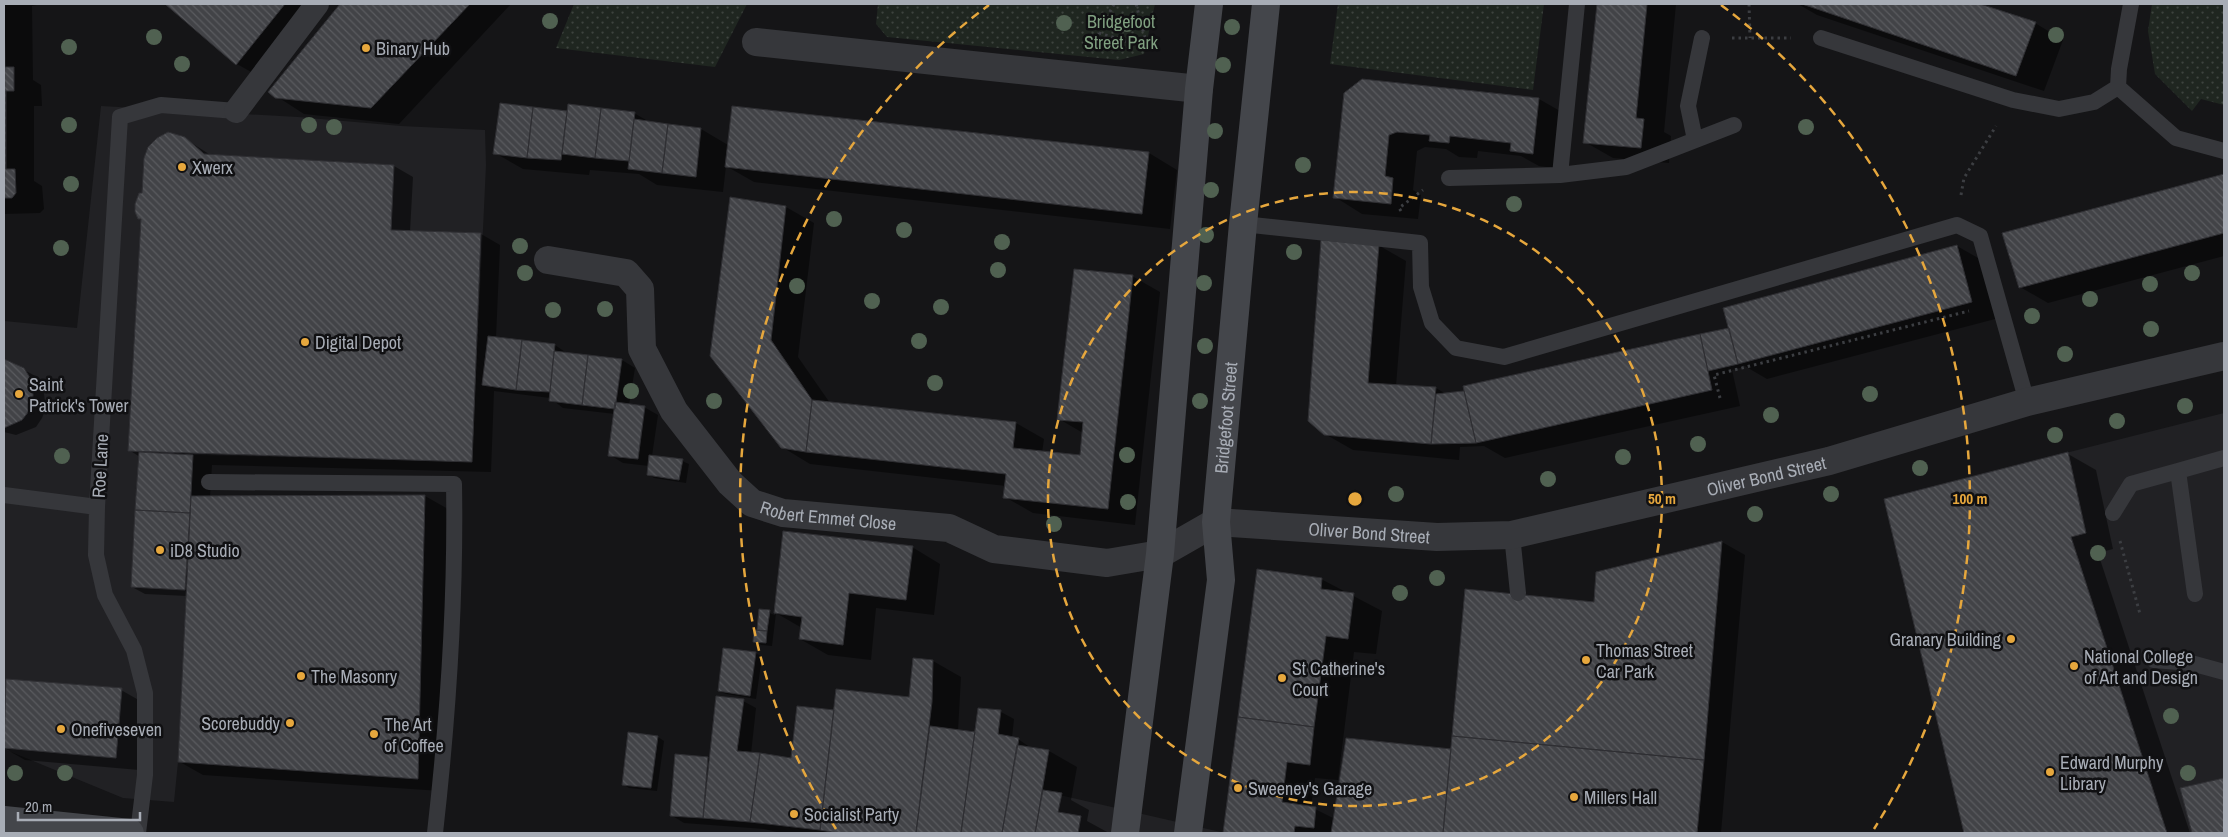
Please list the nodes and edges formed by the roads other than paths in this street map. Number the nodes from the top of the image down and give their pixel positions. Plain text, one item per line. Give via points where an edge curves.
1 (317, 4) edge
2 (1209, 4) edge
3 (1266, 4) edge
4 (1577, 4) edge
5 (2131, 4) edge
6 (1702, 38) road end
7 (1821, 38) road end
8 (756, 42) dead end
9 (2118, 87) junction
10 (1200, 89) junction
11 (236, 110) joint
12 (1734, 125) dead end
13 (1696, 140) junction
14 (2224, 151) edge
15 (1560, 175) junction
16 (1449, 178) road end
17 (1243, 224) junction
18 (548, 260) dead end
19 (2224, 356) edge
20 (2027, 402) junction
21 (2224, 458) edge
22 (2178, 471) junction
23 (209, 482) dead end
24 (4, 495) edge
25 (97, 506) junction
26 (2113, 513) road end
27 (1216, 522) junction
28 (1512, 534) junction
29 (1160, 554) junction
30 (1518, 593) dead end
31 (2195, 594) dead end
32 (2154, 660) dead end
33 (2224, 672) edge
34 (4, 820) edge
35 (130, 833) edge
36 (138, 833) edge
37 (435, 833) edge
38 (1125, 833) edge
39 (1188, 833) edge

1 - 11 street
2 - 10 main road
3 - 17 main road, Bridgefoot Street
4 - 15 lane
5 - 9 lane
6 - 13 lane via 1688,106
7 - 9 lane via 2013,100 2059,109 2094,102
8 - 10 street
9 - 14 lane via 2176,138
10 - 29 main road
11 - 25 lane, Roe Lane via 161,105 120,117
12 - 13 lane
13 - 15 lane via 1626,167
15 - 16 lane
17 - 20 lane via 1420,243 1421,287 1432,322 1456,348 1504,357 1957,225 1980,236
17 - 27 main road, Bridgefoot Street
18 - 29 street, Robert Emmet Close via 626,273 640,289 642,349 674,412 730,483 752,503 783,513 949,528 994,549 1106,563
19 - 20 street, Oliver Bond Street
20 - 28 street, Oliver Bond Street via 1829,461
21 - 22 lane
22 - 26 lane via 2130,484
22 - 31 lane
23 - 37 lane via 454,484 445,736
24 - 25 lane
25 - 36 lane, Roe Lane via 96,555 105,595 134,650 145,692 145,775
27 - 28 street, Oliver Bond Street via 1437,537
27 - 29 street
27 - 39 main road, Bridgefoot Street via 1221,580
28 - 30 lane
29 - 38 main road
32 - 33 lane via 2191,663
34 - 35 main road

